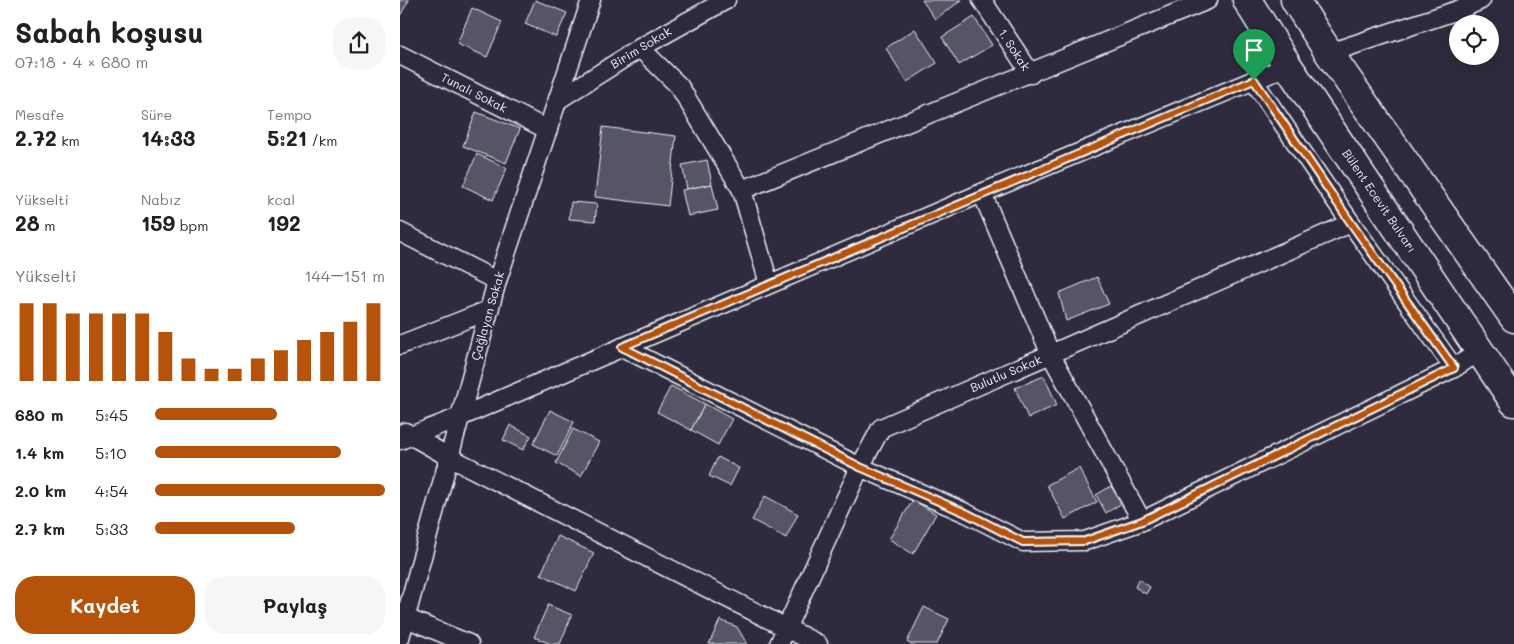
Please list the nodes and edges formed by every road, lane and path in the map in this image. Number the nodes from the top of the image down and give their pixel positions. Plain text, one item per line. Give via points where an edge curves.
1 (591, 0) edge
2 (726, 0) edge
3 (982, 0) edge
4 (1208, 0) edge
5 (1247, 0) edge
6 (1295, 0) edge
7 (1481, 0) edge
8 (640, 48) junction
9 (1328, 53) junction
10 (400, 55) edge
11 (1288, 66) junction
12 (1030, 74) junction
13 (1254, 80) junction
14 (558, 100) junction
15 (548, 130) junction
16 (742, 190) junction
17 (982, 193) junction
18 (1351, 223) junction
19 (400, 232) edge
20 (497, 281) junction
21 (769, 284) junction
22 (489, 310) junction
23 (1514, 318) edge
24 (400, 345) edge
25 (622, 347) junction
26 (1480, 351) junction
27 (1051, 355) junction
28 (1454, 368) junction
29 (1514, 402) edge
30 (460, 417) junction
31 (404, 435) edge
32 (449, 457) junction
33 (860, 467) junction
34 (1142, 521) junction
35 (406, 618) junction
36 (782, 636) edge
37 (400, 638) edge
38 (469, 644) edge
39 (818, 644) edge

1 - 14 street, Çağlayan Sokak
2 - 8 street, Birim Sokak
3 - 12 street, 1. Sokak
4 - 12 street
5 - 11 main road, Bülent Ecevit Bulvarı
6 - 9 main road
7 - 9 street
8 - 14 street, Birim Sokak
8 - 16 street via 679,86
9 - 23 main road
10 - 15 street, Tunalı Sokak
11 - 13 street
11 - 26 main road, Bülent Ecevit Bulvarı
12 - 16 street
13 - 17 street
13 - 18 street
14 - 15 street, Çağlayan Sokak
15 - 20 street, Çağlayan Sokak
16 - 21 street
17 - 21 street
17 - 27 street
18 - 27 street, Bulutlu Sokak
18 - 28 street
19 - 20 street
20 - 22 street, Çağlayan Sokak
21 - 25 street
22 - 24 street
22 - 30 street, Çağlayan Sokak
25 - 30 street
25 - 33 street
26 - 28 street
26 - 29 main road, Bülent Ecevit Bulvarı
27 - 33 street, Bulutlu Sokak via 881,428
27 - 34 street
28 - 34 street
30 - 31 street
30 - 32 street, Çağlayan Sokak
31 - 32 street
32 - 35 street, Çağlayan Sokak
32 - 36 street
33 - 34 street via 966,513 1023,542 1085,541
33 - 36 street, Bulutlu Sokak
35 - 37 street, Çağlayan Sokak
35 - 38 street
36 - 39 street

